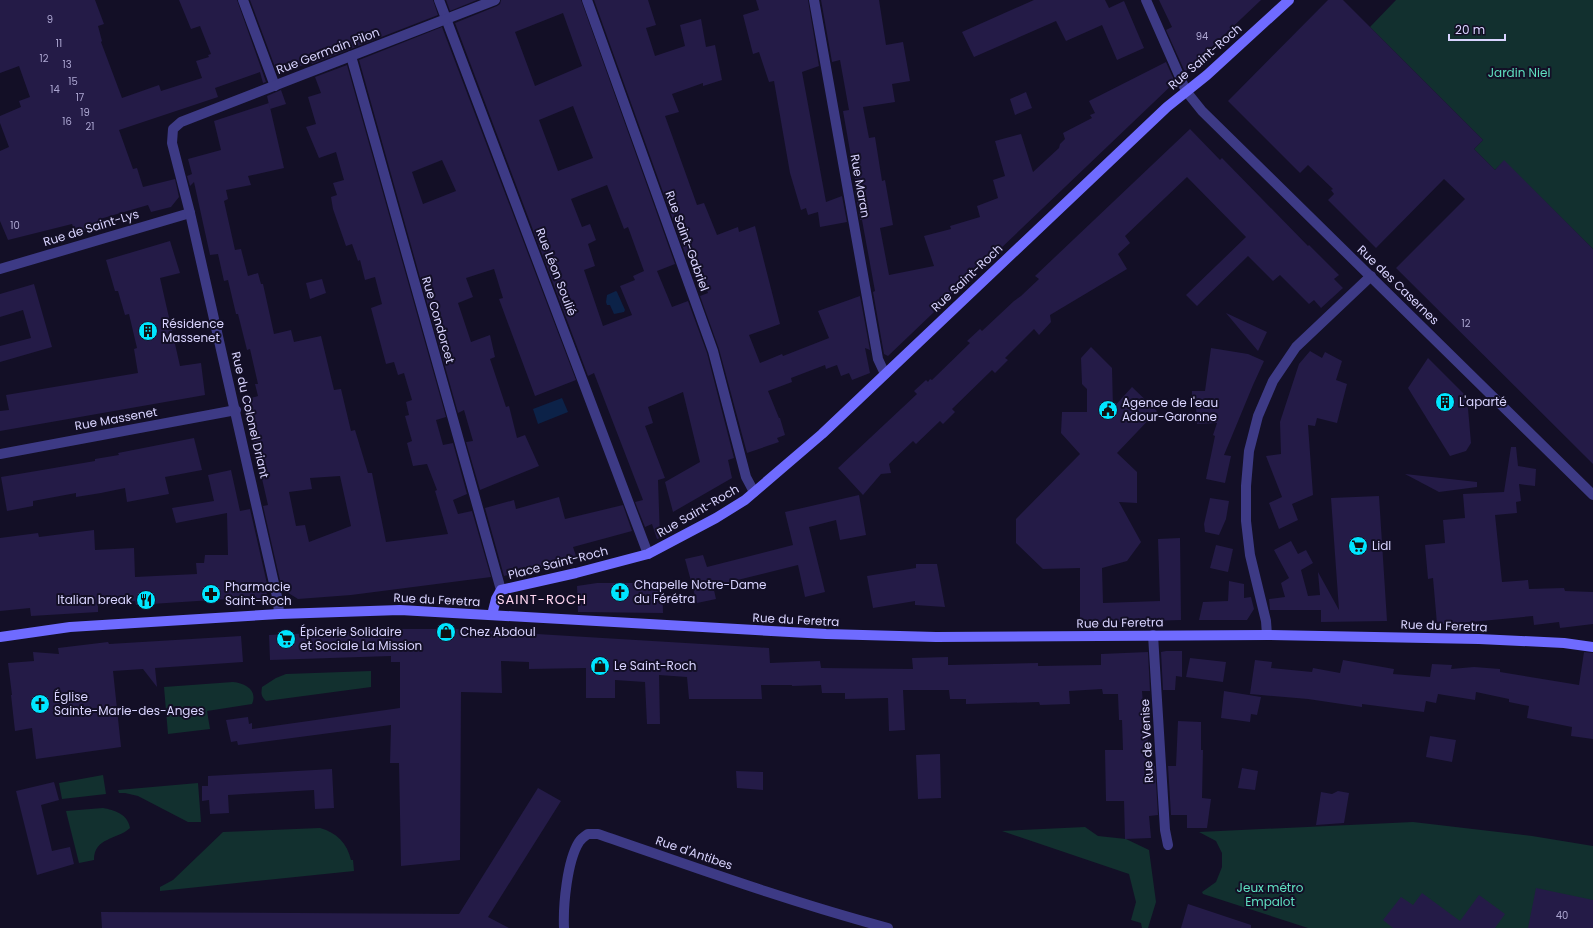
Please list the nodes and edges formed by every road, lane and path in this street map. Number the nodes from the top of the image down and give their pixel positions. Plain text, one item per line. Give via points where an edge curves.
1 (243, 0) edge
2 (439, 0) edge
3 (495, 0) edge
4 (586, 0) edge
5 (814, 0) edge
6 (1146, 0) edge
7 (1289, 0) edge
8 (446, 19) junction
9 (351, 56) junction
10 (275, 86) junction
11 (1186, 91) junction
12 (173, 129) joint
13 (190, 213) junction
14 (1, 267) edge
15 (1371, 276) junction
16 (885, 374) junction
17 (236, 410) junction
18 (0, 454) edge
19 (754, 492) junction
20 (1593, 495) edge
21 (648, 554) junction
22 (501, 590) junction
23 (279, 614) junction
24 (492, 616) junction
25 (1153, 635) junction
26 (1267, 635) junction
27 (0, 637) edge
28 (1593, 646) edge
29 (1168, 845) dead end
30 (564, 928) edge
31 (888, 928) edge

1 - 10 street
2 - 8 street, Rue Léon Soulié
3 - 8 street, Rue Germain Pilon
4 - 19 street, Rue Saint-Gabriel via 713,352 746,477
5 - 16 street, Rue Maran via 878,359
6 - 11 street, Rue des Casernes
7 - 11 street, Rue Saint-Roch
8 - 9 street, Rue Germain Pilon
8 - 21 street, Rue Léon Soulié
9 - 10 street, Rue Germain Pilon
9 - 22 street, Rue Condorcet
10 - 12 street, Rue Germain Pilon via 181,122
11 - 15 street, Rue des Casernes via 1202,111
11 - 16 street, Rue Saint-Roch
12 - 13 street, Rue du Colonel Driant via 172,143
13 - 14 street, Rue de Saint-Lys
13 - 17 street, Rue du Colonel Driant
15 - 20 street, Rue des Casernes
15 - 26 street via 1296,347 1273,382 1258,416 1249,451 1246,521 1250,556
16 - 19 street, Rue Saint-Roch via 822,434
17 - 18 street, Rue Massenet
17 - 23 street, Rue du Colonel Driant
19 - 21 street, Rue Saint-Roch via 716,518
21 - 22 street, Place Saint-Roch
22 - 24 street, Place Saint-Roch via 496,598
23 - 24 street, Rue du Feretra via 400,610
23 - 27 street, Rue du Feretra via 70,627
24 - 25 street, Rue du Feretra via 826,634 936,637
25 - 26 street, Rue du Feretra
25 - 29 street, Rue de Venise
26 - 28 street, Rue du Feretra via 1479,640
30 - 31 street, Rue d'Antibes via 563,909 571,862 579,842 588,834 598,834 750,886

